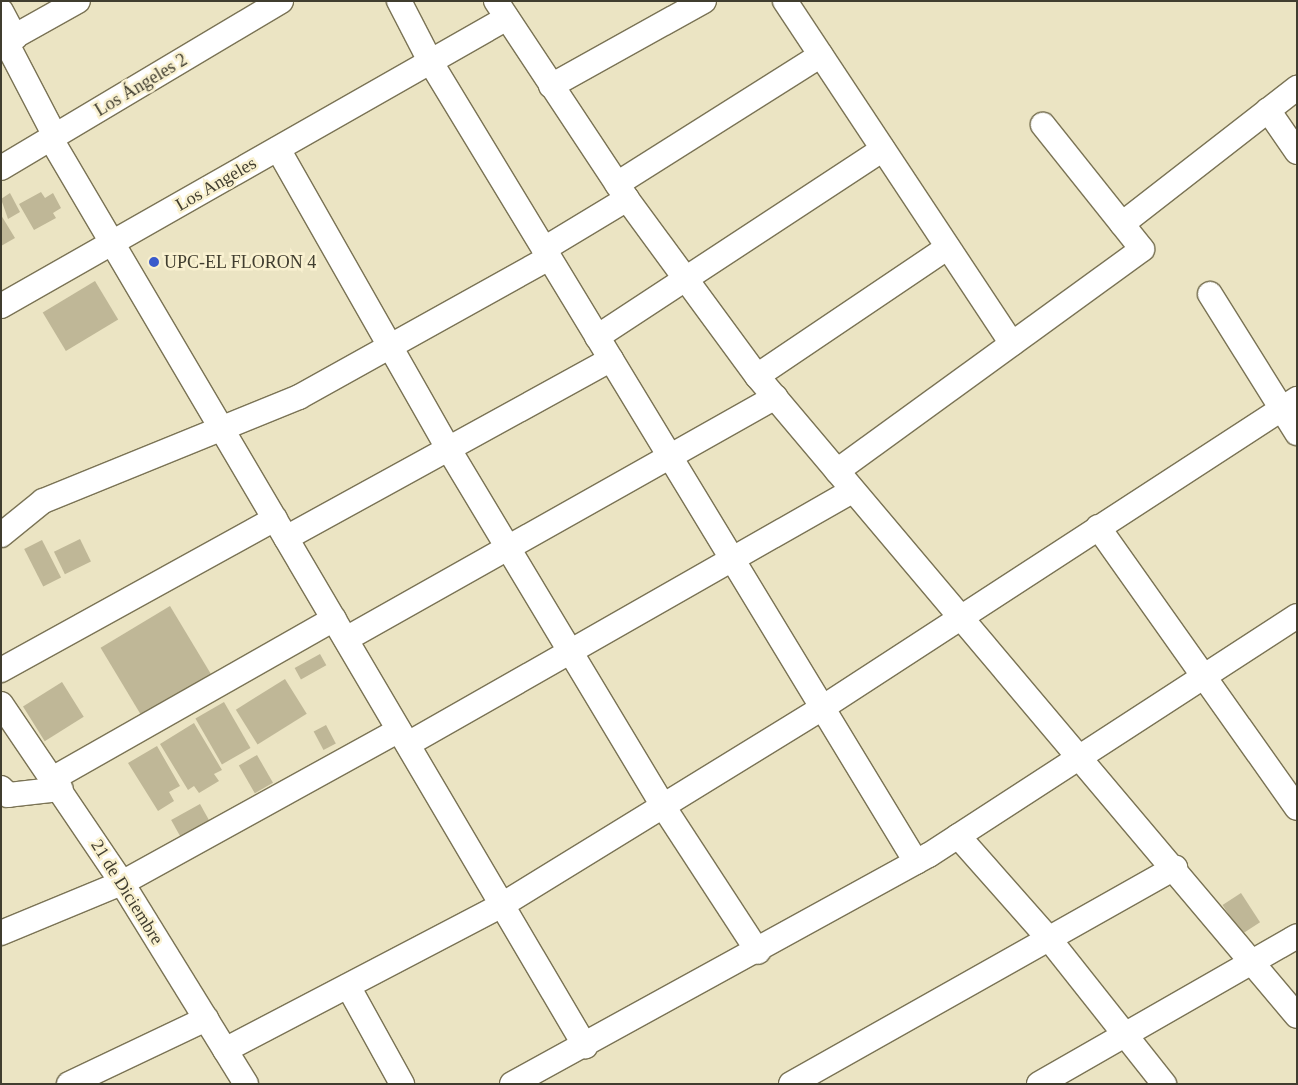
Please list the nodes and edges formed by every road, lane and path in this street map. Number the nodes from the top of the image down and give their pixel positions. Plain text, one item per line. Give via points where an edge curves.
1 (78, 1) edge
2 (281, 1) edge
3 (399, 1) edge
4 (704, 1) edge
5 (785, 1) edge
6 (501, 10) edge
7 (1, 12) edge
8 (7, 41) edge
9 (821, 55) junction
10 (430, 61) junction
11 (551, 86) junction
12 (1297, 88) edge
13 (1268, 110) junction
14 (1043, 125) dead end
15 (53, 137) junction
16 (278, 149) junction
17 (883, 149) junction
18 (1297, 152) edge
19 (1, 168) edge
20 (622, 192) junction
21 (1122, 224) junction
22 (112, 243) junction
23 (948, 247) junction
24 (547, 253) junction
25 (686, 281) junction
26 (1210, 294) dead end
27 (1, 306) edge
28 (597, 337) junction
29 (1012, 344) junction
30 (390, 346) junction
31 (610, 359) junction
32 (757, 376) junction
33 (776, 397) junction
34 (1289, 403) edge
35 (221, 428) junction
36 (1297, 433) edge
37 (448, 448) junction
38 (670, 457) junction
39 (837, 471) junction
40 (852, 491) junction
41 (280, 528) junction
42 (1098, 528) junction
43 (1, 535) edge
44 (508, 548) junction
45 (732, 559) junction
46 (1297, 616) edge
47 (960, 617) junction
48 (334, 619) junction
49 (346, 639) junction
50 (570, 651) junction
51 (1, 670) edge
52 (1203, 676) junction
53 (1, 704) edge
54 (822, 708) junction
55 (403, 737) junction
56 (1079, 757) junction
57 (57, 784) junction
58 (3, 793) edge
59 (663, 806) junction
60 (1297, 808) edge
61 (958, 836) junction
62 (916, 862) junction
63 (1175, 868) junction
64 (122, 883) junction
65 (502, 905) junction
66 (1, 933) edge
67 (1297, 936) edge
68 (1050, 940) junction
69 (758, 952) junction
70 (1254, 961) junction
71 (348, 986) junction
72 (1297, 1016) edge
73 (206, 1019) junction
74 (1127, 1034) junction
75 (585, 1046) junction
76 (225, 1050) junction
77 (69, 1084) edge
78 (246, 1084) edge
79 (402, 1084) edge
80 (512, 1084) edge
81 (791, 1084) edge
82 (1039, 1084) edge
83 (1164, 1084) edge

1 - 8 street
2 - 15 street, Los Ángeles 2
3 - 10 street
4 - 11 street
5 - 9 street
6 - 10 street, Los Angeles
6 - 11 street
7 - 8 street
8 - 15 street
9 - 17 street
9 - 20 street
10 - 16 street, Los Angeles
10 - 24 street
11 - 20 street
12 - 13 street
13 - 18 street
13 - 21 street
14 - 21 street
15 - 19 street, Los Ángeles 2
15 - 22 street
16 - 22 street, Los Angeles
16 - 30 street
17 - 23 street
17 - 25 street
20 - 24 street
20 - 25 street
21 - 29 street via 1142,249
22 - 27 street, Los Angeles
22 - 35 street
23 - 29 street
23 - 32 street
24 - 28 street
24 - 30 street
25 - 28 street
25 - 32 street
26 - 34 street
28 - 31 street
29 - 39 street
30 - 35 street via 299,397
30 - 37 street
31 - 37 street
31 - 38 street
32 - 33 street
33 - 38 street
33 - 39 street
34 - 36 street
34 - 42 street
35 - 41 street
35 - 43 street via 43,501
37 - 41 street
37 - 44 street
38 - 44 street
38 - 45 street
39 - 40 street
40 - 45 street
40 - 47 street
41 - 48 street
41 - 51 street
42 - 47 street
42 - 52 street
44 - 49 street
44 - 50 street
45 - 50 street
45 - 54 street
46 - 52 street
47 - 54 street
47 - 56 street
48 - 49 street
48 - 57 street
49 - 55 street
50 - 55 street
50 - 59 street
52 - 56 street
52 - 60 street
53 - 57 street, 21 de Diciembre
54 - 59 street
54 - 62 street
55 - 64 street
55 - 65 street
56 - 61 street
56 - 63 street
57 - 58 street
57 - 64 street, 21 de Diciembre
59 - 65 street
59 - 69 street
61 - 62 street
61 - 68 street
62 - 69 street
63 - 68 street
63 - 70 street
64 - 66 street
64 - 73 street, 21 de Diciembre
65 - 71 street
65 - 75 street
67 - 70 street
68 - 74 street
68 - 81 street
69 - 75 street
70 - 72 street
70 - 74 street
71 - 76 street
71 - 79 street
73 - 76 street, 21 de Diciembre
73 - 77 street
74 - 82 street
74 - 83 street
75 - 80 street
76 - 78 street, 21 de Diciembre

